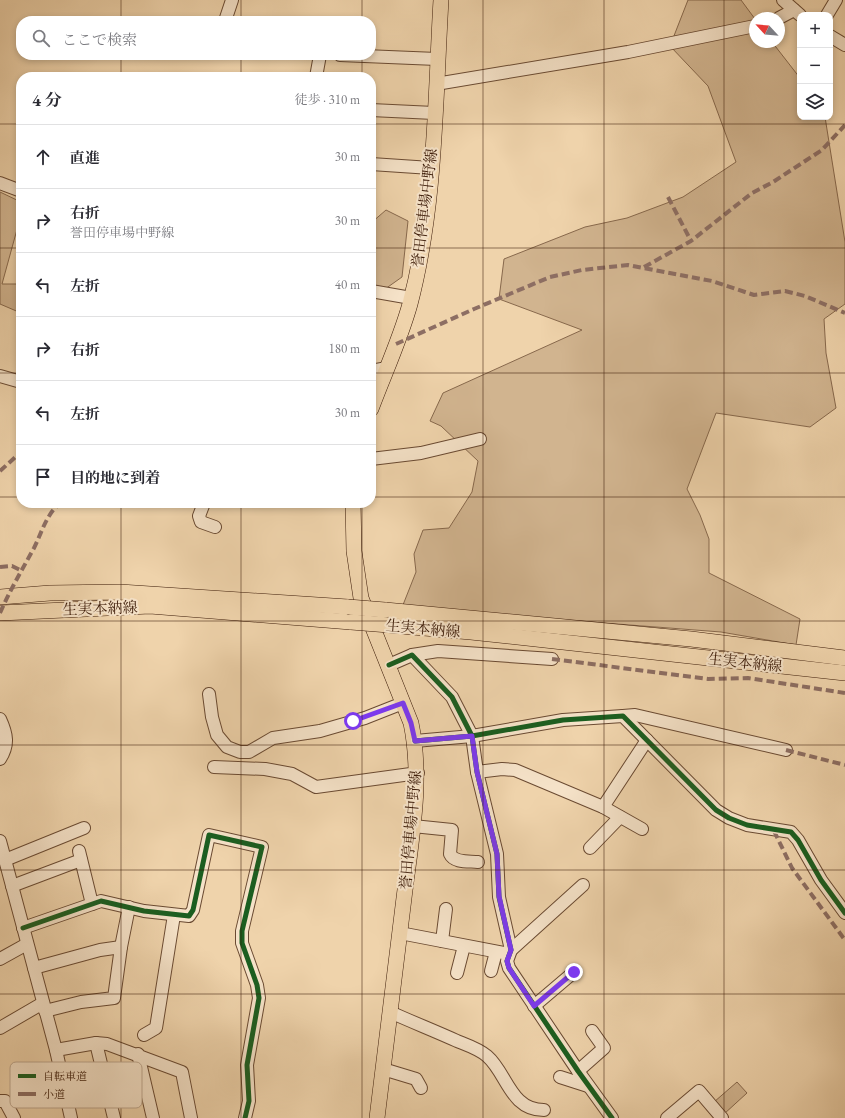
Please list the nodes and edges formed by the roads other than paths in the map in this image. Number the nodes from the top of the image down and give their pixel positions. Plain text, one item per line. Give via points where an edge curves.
1 (232, 0) edge
2 (441, 0) edge
3 (783, 0) edge
4 (836, 0) edge
5 (829, 12) edge
6 (797, 13) edge
7 (227, 16) edge
8 (785, 16) edge
9 (749, 27) edge
10 (833, 38) edge
11 (845, 45) edge
12 (376, 56) edge
13 (438, 59) junction
14 (319, 60) edge
15 (317, 72) edge
16 (436, 84) junction
17 (376, 110) edge
18 (434, 113) junction
19 (376, 164) edge
20 (431, 168) junction
21 (0, 183) edge
22 (16, 189) edge
23 (376, 292) edge
24 (411, 298) junction
25 (387, 368) junction
26 (376, 371) edge
27 (0, 376) edge
28 (16, 381) edge
29 (376, 396) edge
30 (480, 439) dead end
31 (376, 459) edge
32 (202, 508) edge
33 (351, 508) edge
34 (215, 528) dead end
35 (0, 597) edge
36 (0, 613) edge
37 (412, 655) junction
38 (845, 658) edge
39 (552, 659) dead end
40 (389, 665) junction
41 (845, 673) edge
42 (209, 694) dead end
43 (403, 703) junction
44 (623, 716) junction
45 (0, 719) edge
46 (472, 736) junction
47 (647, 740) junction
48 (415, 741) junction
49 (786, 750) dead end
50 (0, 759) edge
51 (214, 767) dead end
52 (477, 772) junction
53 (418, 773) junction
54 (603, 807) junction
55 (620, 817) junction
56 (413, 826) junction
57 (84, 828) dead end
58 (642, 829) dead end
59 (0, 841) edge
60 (590, 848) dead end
61 (5, 860) junction
62 (478, 862) dead end
63 (583, 885) dead end
64 (12, 886) junction
65 (92, 904) junction
66 (129, 907) junction
67 (446, 909) dead end
68 (845, 913) edge
69 (174, 915) junction
70 (22, 928) junction
71 (400, 933) junction
72 (442, 942) junction
73 (27, 944) junction
74 (464, 946) junction
75 (121, 947) junction
76 (496, 952) junction
77 (510, 952) junction
78 (0, 959) edge
79 (34, 968) junction
80 (491, 971) dead end
81 (574, 972) dead end
82 (457, 973) dead end
83 (534, 1006) junction
84 (44, 1007) junction
85 (390, 1012) junction
86 (0, 1028) edge
87 (592, 1031) dead end
88 (144, 1035) dead end
89 (96, 1043) junction
90 (56, 1050) junction
91 (138, 1054) junction
92 (59, 1062) edge
93 (101, 1062) edge
94 (140, 1062) edge
95 (383, 1069) junction
96 (142, 1071) edge
97 (578, 1071) junction
98 (560, 1077) dead end
99 (588, 1086) junction
100 (421, 1088) dead end
101 (0, 1101) edge
102 (70, 1108) edge
103 (112, 1108) edge
104 (544, 1110) dead end
105 (14, 1118) edge
106 (72, 1118) edge
107 (114, 1118) edge
108 (153, 1118) edge
109 (191, 1118) edge
110 (245, 1118) edge
111 (377, 1118) edge
112 (612, 1118) edge
113 (667, 1118) edge
114 (722, 1118) edge

1 - 7 street
2 - 13 main road, 誉田停車場中野線
3 - 6 street
4 - 5 street
6 - 8 street
9 - 16 street via 628,52
10 - 11 street
12 - 13 street
13 - 16 main road, 誉田停車場中野線
14 - 15 street
16 - 18 main road, 誉田停車場中野線
17 - 18 street
18 - 20 main road, 誉田停車場中野線
19 - 20 street
20 - 24 main road, 誉田停車場中野線 via 422,251
21 - 22 street
23 - 24 street
24 - 25 main road, 誉田停車場中野線
25 - 26 street
25 - 29 main road, 誉田停車場中野線
27 - 28 street
30 - 31 street via 421,453
32 - 34 street via 199,516 201,522
33 - 40 main road, 誉田停車場中野線 via 361,598
35 - 38 main road, 生実本納線, bridge via 120,592 348,607 691,639
36 - 41 main road, 生実本納線, bridge via 150,606 471,632
37 - 39 street via 438,651
37 - 40 street
37 - 46 street via 452,697
40 - 43 main road, 誉田停車場中野線
42 - 43 street via 217,735 226,747 240,752 249,752 273,738 320,732
43 - 48 main road, 誉田停車場中野線
44 - 46 street via 563,720
44 - 47 street
44 - 49 street via 635,715
45 - 50 street via 6,737 4,752
46 - 48 street
46 - 52 street
47 - 54 street
47 - 68 street via 716,810 747,825 791,832
48 - 53 main road, 誉田停車場中野線
51 - 53 street via 265,769 292,774 316,787
52 - 54 street via 516,770
52 - 77 street via 497,854 499,896
53 - 56 main road, 誉田停車場中野線
54 - 55 street
55 - 58 street
55 - 60 street
56 - 62 street via 452,830 452,858
56 - 71 main road, 誉田停車場中野線
57 - 61 street
59 - 61 street
61 - 64 street
63 - 77 street
64 - 65 street via 80,856
64 - 70 street
65 - 66 street via 101,901
65 - 70 street
66 - 69 street
66 - 75 street
67 - 72 street
69 - 88 street via 156,1028
69 - 110 street via 189,916 193,910 209,835 262,847 242,930 242,943 257,985 258,998 247,1066 249,1101
70 - 73 street
71 - 72 street
71 - 85 main road, 誉田停車場中野線
72 - 74 street
73 - 78 street
73 - 79 street
74 - 76 street
74 - 82 street
75 - 79 street via 100,950
75 - 84 street via 114,998
76 - 77 street
76 - 80 street
77 - 83 street via 507,961 509,968
79 - 84 street
81 - 83 street
83 - 97 street
84 - 86 street
84 - 90 street
85 - 95 main road, 誉田停車場中野線
85 - 104 street via 482,1052 497,1067 507,1087 524,1104 531,1109
87 - 97 street via 604,1048
89 - 90 street
89 - 91 street
89 - 93 street
90 - 92 street
91 - 94 street
91 - 109 street via 182,1072
95 - 100 street via 416,1079
95 - 111 main road, 誉田停車場中野線
96 - 108 street
97 - 99 street
98 - 99 street
99 - 112 street
101 - 105 street via 5,1101
102 - 106 street
103 - 107 street
113 - 114 street via 699,1091

